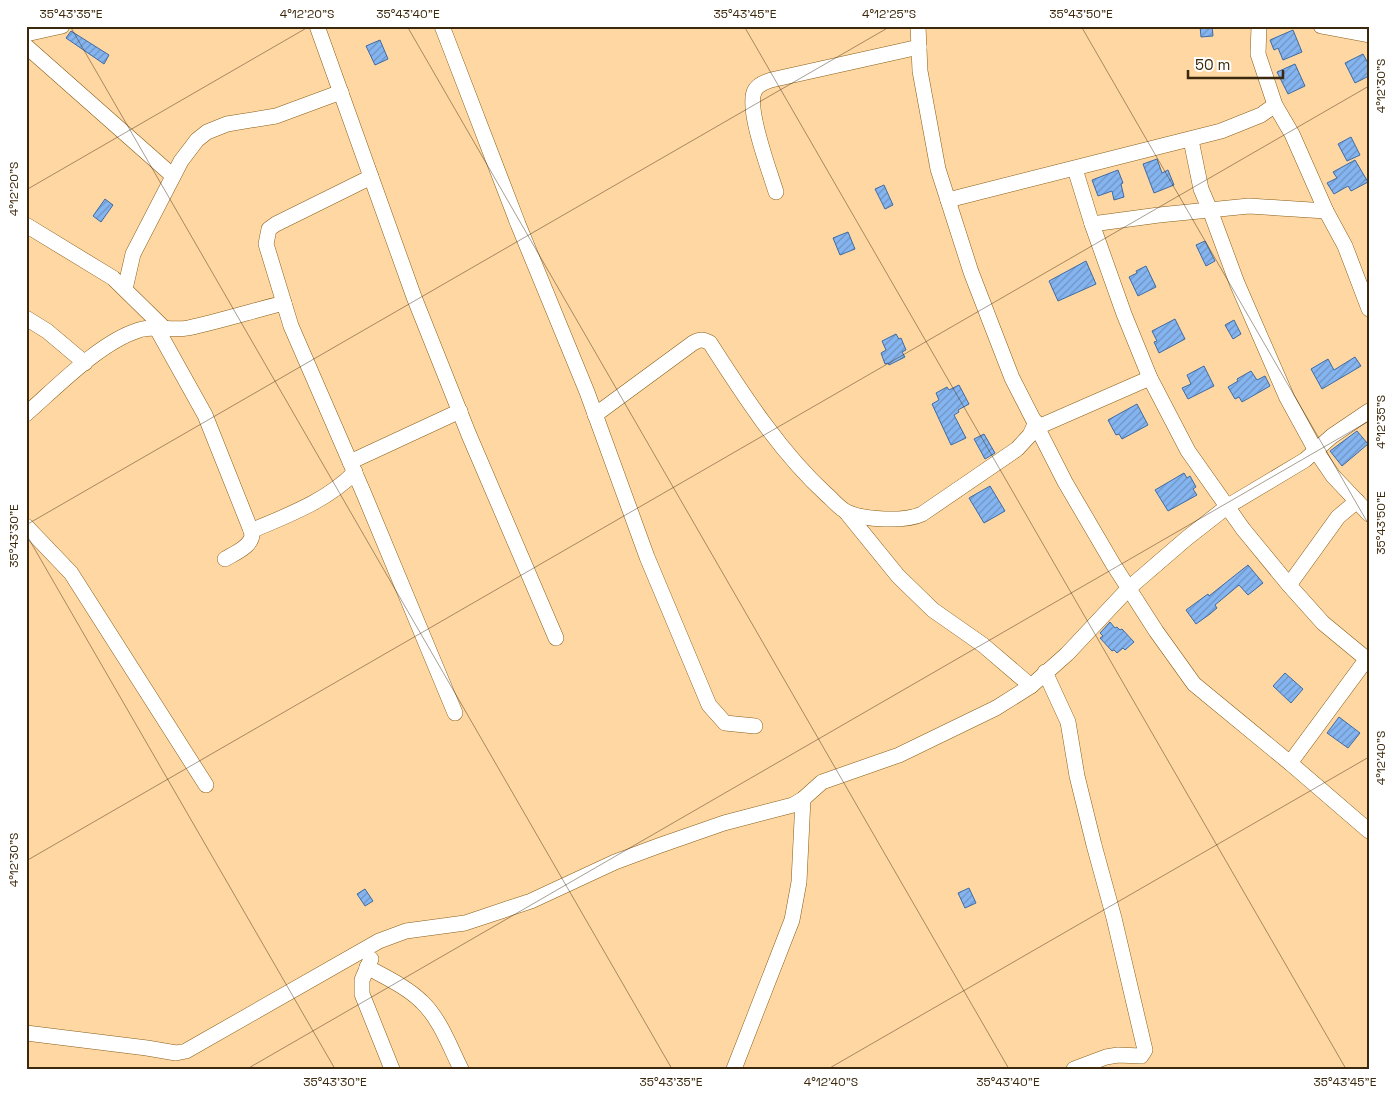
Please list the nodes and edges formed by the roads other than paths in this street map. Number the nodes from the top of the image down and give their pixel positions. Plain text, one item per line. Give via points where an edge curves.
1 (62, 26) edge
2 (316, 26) edge
3 (442, 26) edge
4 (918, 26) edge
5 (1259, 26) edge
6 (1321, 26) edge
7 (26, 34) edge
8 (1369, 35) edge
9 (26, 46) edge
10 (919, 47) junction
11 (342, 92) junction
12 (1275, 105) junction
13 (1191, 140) junction
14 (1074, 169) junction
15 (173, 176) junction
16 (371, 177) junction
17 (776, 192) dead end
18 (948, 200) junction
19 (1210, 210) junction
20 (1326, 211) junction
21 (26, 224) edge
22 (1092, 224) junction
23 (125, 289) junction
24 (284, 303) junction
25 (1369, 309) edge
26 (26, 318) edge
27 (161, 329) junction
28 (85, 363) junction
29 (1150, 378) junction
30 (1369, 410) edge
31 (460, 411) junction
32 (26, 414) edge
33 (595, 415) junction
34 (1037, 424) junction
35 (1316, 451) junction
36 (353, 467) junction
37 (1357, 501) junction
38 (1228, 506) junction
39 (846, 512) junction
40 (1369, 514) edge
41 (26, 526) edge
42 (251, 531) junction
43 (225, 559) dead end
44 (1288, 585) junction
45 (1129, 588) junction
46 (556, 638) dead end
47 (1368, 661) edge
48 (1045, 672) junction
49 (1031, 686) junction
50 (454, 713) dead end
51 (755, 726) dead end
52 (1290, 763) junction
53 (206, 785) dead end
54 (803, 799) junction
55 (1369, 831) edge
56 (379, 942) junction
57 (367, 967) junction
58 (26, 1033) edge
59 (392, 1069) edge
60 (461, 1069) edge
61 (734, 1069) edge
62 (1074, 1069) edge

1 - 7 street
2 - 11 street
3 - 33 street
4 - 10 street
5 - 12 street via 1258,54
6 - 8 street
9 - 15 street
10 - 17 street via 771,80 756,88 752,96 754,123
10 - 18 street via 920,70 938,169
11 - 15 street via 276,116 227,124 207,132 181,161
11 - 16 street
12 - 13 street via 1248,122
12 - 20 street via 1292,134
13 - 14 street
13 - 19 street via 1201,189
14 - 18 street
14 - 22 street
15 - 23 street via 133,254
16 - 24 street via 270,229 266,244
16 - 31 street
18 - 34 street via 971,272 1012,378
19 - 20 street via 1249,206
19 - 22 street
19 - 35 street via 1237,283 1288,398
20 - 25 street via 1346,246
21 - 23 street via 113,278
22 - 29 street
23 - 27 street
24 - 27 street via 187,328
24 - 36 street
26 - 28 street
27 - 28 street via 139,330 119,339
27 - 42 street via 204,415
28 - 32 street
29 - 34 street
29 - 38 street via 1188,450
30 - 35 street
31 - 36 street
31 - 46 street
33 - 39 street via 692,342 704,340 710,343 808,478
33 - 51 street via 647,556 709,705 725,722
34 - 39 street via 1017,449 915,517 868,518
34 - 45 street via 1066,482
35 - 37 street via 1333,476
35 - 38 street
36 - 42 street via 343,485 331,493
36 - 50 street
37 - 40 street
37 - 44 street via 1338,517
38 - 44 street
38 - 45 street
39 - 49 street via 898,576 933,610 983,645
41 - 53 street via 71,573
42 - 43 street via 250,543
44 - 47 street via 1323,623
45 - 48 street via 1067,654
45 - 52 street via 1194,684
47 - 52 street
48 - 49 street
48 - 62 street via 1068,722 1077,776 1146,1050 1141,1056 1106,1057
49 - 54 street via 996,708 899,755 822,782
52 - 55 street
54 - 56 street via 793,805 724,823 615,862 531,901 465,923 406,931
54 - 61 street via 799,882 792,920
56 - 57 street
56 - 58 street via 186,1051 176,1053
57 - 59 street via 362,980 362,994
57 - 60 street via 404,988 424,1004 440,1027

